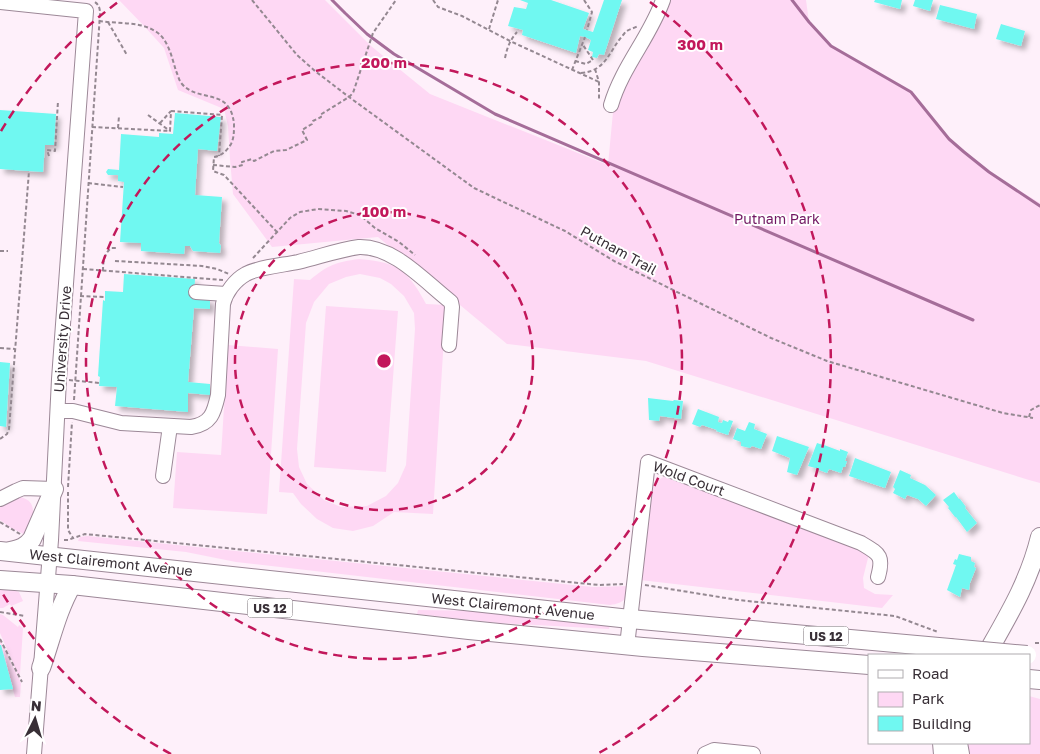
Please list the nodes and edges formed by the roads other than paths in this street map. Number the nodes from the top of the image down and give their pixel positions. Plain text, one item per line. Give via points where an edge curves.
1 (663, 0) edge
2 (0, 2) edge
3 (91, 5) edge
4 (605, 102) road end
5 (196, 292) dead end
6 (226, 294) junction
7 (449, 345) dead end
8 (58, 411) junction
9 (170, 426) junction
10 (163, 476) dead end
11 (54, 490) junction
12 (0, 500) edge
13 (1040, 537) edge
14 (50, 547) junction
15 (3, 555) edge
16 (878, 577) dead end
17 (0, 580) edge
18 (48, 583) junction
19 (72, 585) junction
20 (630, 618) junction
21 (627, 646) junction
22 (1032, 653) edge
23 (987, 654) edge
24 (868, 665) edge
25 (40, 668) junction
26 (34, 754) edge
27 (705, 754) edge
28 (752, 754) edge

1 - 4 street via 615,91
2 - 3 street
3 - 8 street, University Drive via 73,182
5 - 6 street
6 - 7 street via 247,273 367,246 403,262 450,302
6 - 9 street via 214,411 200,426
8 - 9 street via 73,411 121,423
8 - 11 street, University Drive
9 - 10 street
11 - 12 street via 24,488
11 - 14 street, University Drive
11 - 15 main road via 32,539 23,548
13 - 23 main road via 1024,584
14 - 15 main road via 44,561 36,565
14 - 18 street, University Drive
14 - 20 main road, West Clairemont Avenue / US 12
16 - 20 street, Wold Court via 881,559 861,544 648,462
17 - 18 main road, West Clairemont Avenue / US 12
18 - 19 main road, West Clairemont Avenue / US 12
18 - 25 street, University Drive
19 - 21 main road, West Clairemont Avenue / US 12
19 - 25 main road via 59,611
20 - 21 street, Wold Court
20 - 22 main road, West Clairemont Avenue / US 12, bridge via 946,641
21 - 24 main road, West Clairemont Avenue / US 12
25 - 26 street, University Drive
27 - 28 street via 714,750

